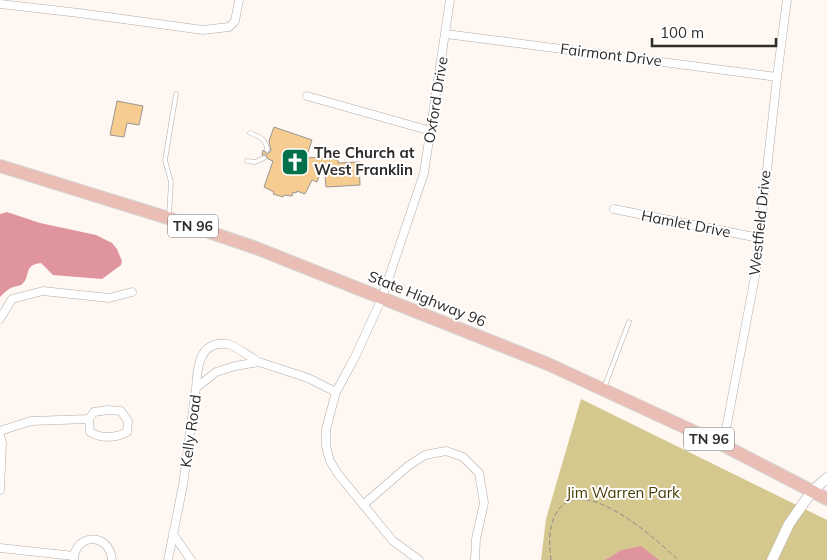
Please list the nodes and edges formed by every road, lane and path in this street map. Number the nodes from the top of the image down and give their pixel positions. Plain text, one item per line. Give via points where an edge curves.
1 (239, 0) edge
2 (450, 0) edge
3 (787, 0) edge
4 (0, 4) edge
5 (446, 34) junction
6 (776, 77) junction
7 (176, 94) dead end
8 (307, 96) dead end
9 (431, 131) junction
10 (250, 133) dead end
11 (267, 150) dead end
12 (264, 158) dead end
13 (247, 161) dead end
14 (0, 166) edge
15 (614, 209) dead end
16 (168, 218) junction
17 (759, 238) junction
18 (132, 292) dead end
19 (382, 298) junction
20 (0, 319) edge
21 (629, 322) dead end
22 (259, 362) junction
23 (196, 388) junction
24 (604, 390) junction
25 (336, 392) junction
26 (89, 419) junction
27 (0, 431) edge
28 (0, 436) edge
29 (723, 445) junction
30 (827, 478) edge
31 (0, 490) edge
32 (812, 491) junction
33 (827, 499) edge
34 (363, 505) junction
35 (173, 534) junction
36 (0, 548) edge
37 (74, 558) edge
38 (112, 560) edge
39 (168, 560) edge
40 (190, 560) edge
41 (419, 560) edge
42 (475, 560) edge
43 (551, 560) edge
44 (678, 560) edge
45 (772, 560) edge

1 - 4 street via 235,20 229,27 203,30
2 - 5 street, Oxford Drive
3 - 6 street, Westfield Drive
5 - 6 street, Fairmont Drive
5 - 9 street, Oxford Drive
6 - 17 street, Westfield Drive
7 - 16 lane via 165,160 171,182
8 - 9 street
9 - 19 street, Oxford Drive via 424,173
10 - 11 lane via 263,139
12 - 13 lane
14 - 16 main road, State Highway 96 / TN 96
15 - 17 street, Hamlet Drive
16 - 19 main road, State Highway 96 / TN 96 via 256,248
17 - 29 street, Westfield Drive via 756,271
18 - 20 street via 109,298 43,291 12,299
19 - 24 main road, State Highway 96 / TN 96 via 548,364
19 - 25 street, Oxford Drive
21 - 24 lane
22 - 23 street, Kelly Road via 216,372
22 - 23 street via 229,344 214,346 199,358
22 - 25 street, Kelly Road via 308,378
23 - 35 street, Kelly Road
24 - 29 main road, State Highway 96 / TN 96
25 - 34 street, Oxford Drive via 326,429 326,446 338,474
26 - 26 street via 94,412 121,411 128,421 127,432 104,437 93,434
26 - 27 street via 31,421
28 - 31 street
29 - 32 main road, State Highway 96 / TN 96
30 - 32 street
32 - 33 main road, State Highway 96 / TN 96
32 - 45 street via 788,524
34 - 41 street, Oxford Drive via 393,541
34 - 42 street via 425,455 446,451 463,457 479,473 484,503
35 - 39 street, Kelly Road
35 - 40 street
36 - 37 street
37 - 38 street via 76,550 85,541 98,540 108,547
43 - 44 path via 549,546 553,518 560,506 570,499 580,498 597,502 632,521

